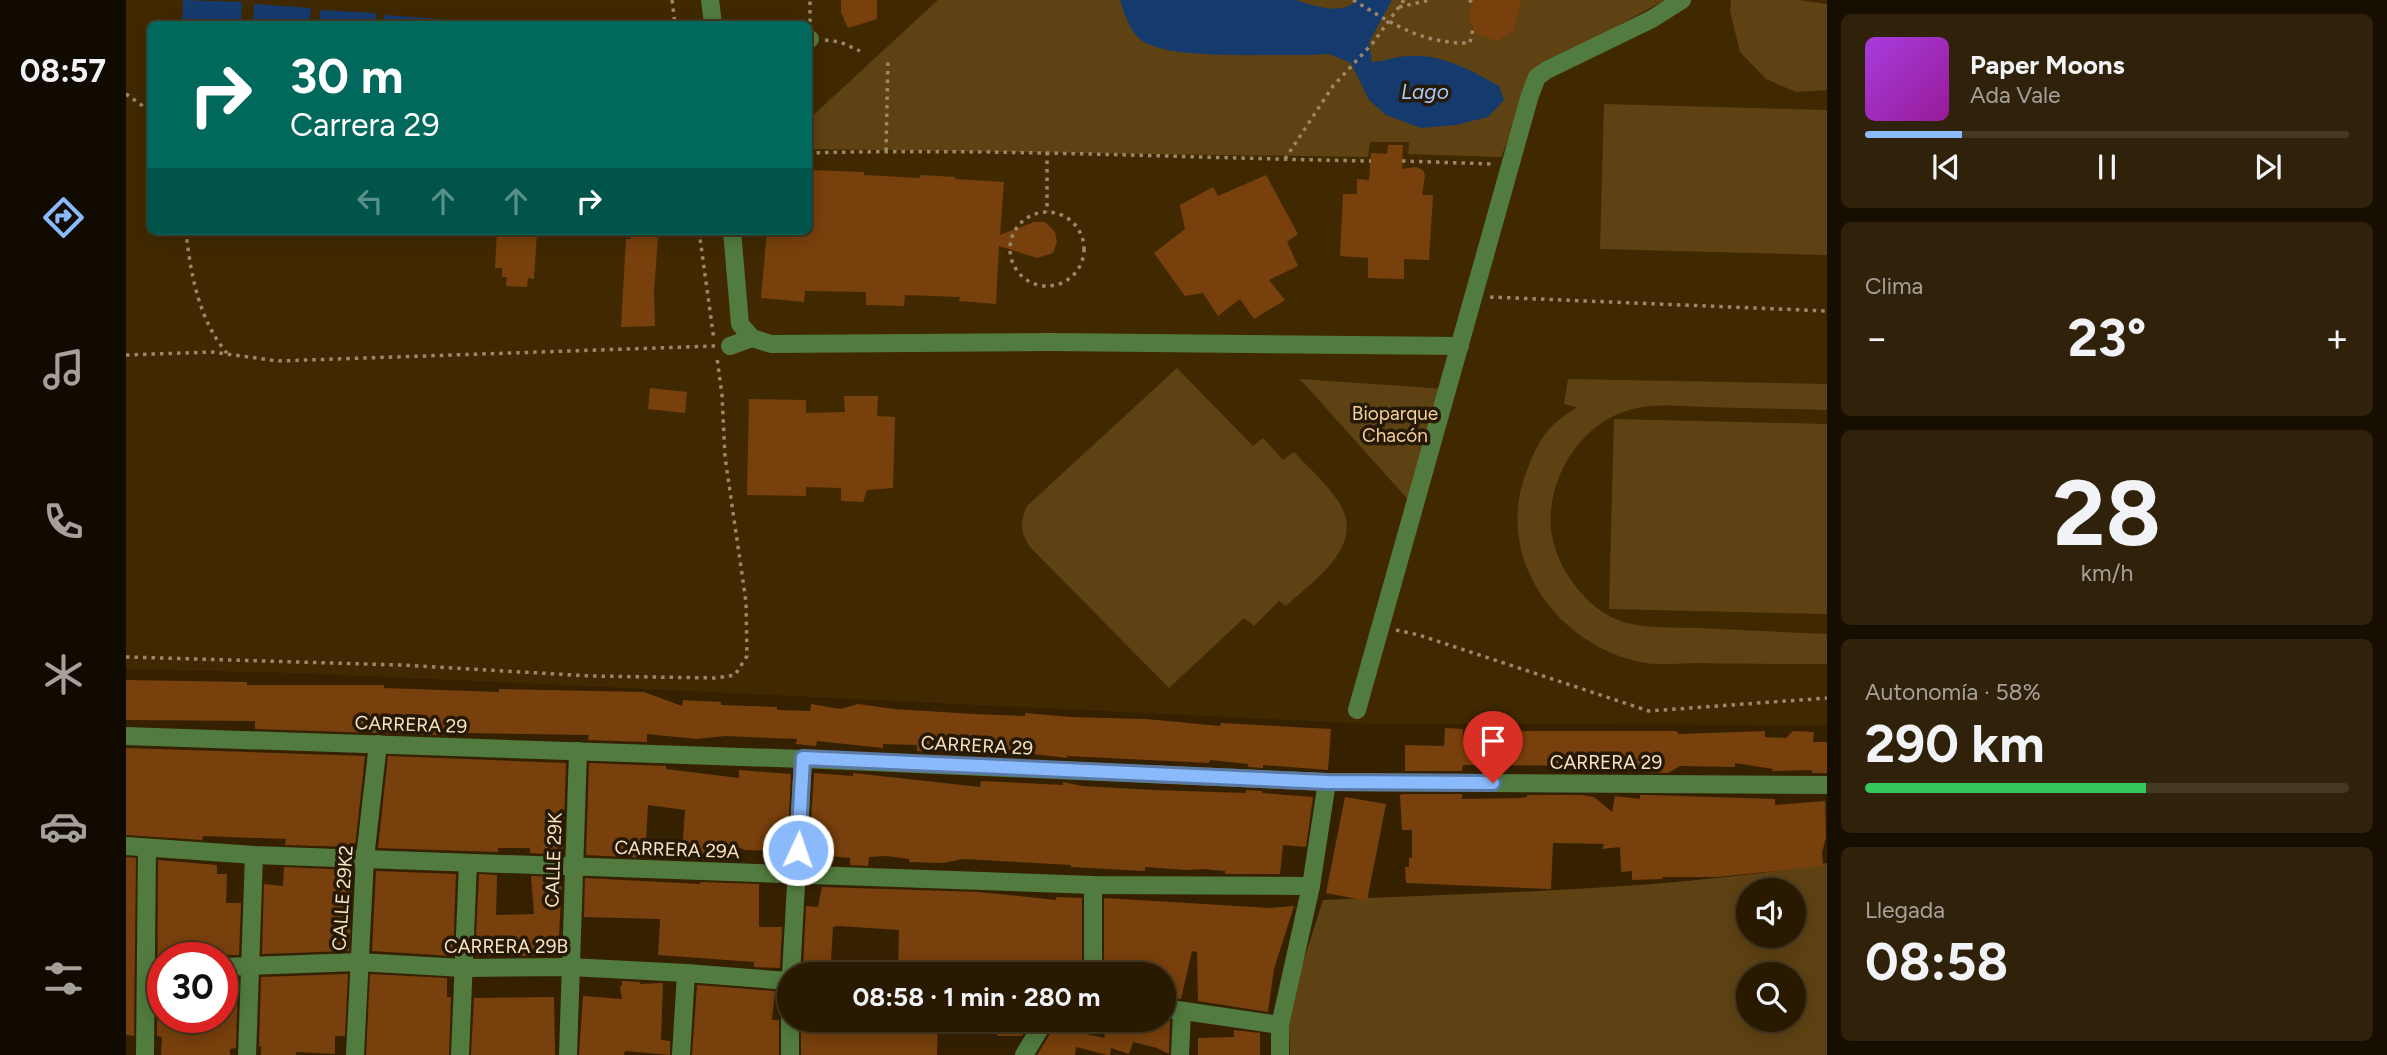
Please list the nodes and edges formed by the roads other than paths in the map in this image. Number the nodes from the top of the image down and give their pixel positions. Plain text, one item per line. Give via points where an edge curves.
1 (710, 0) edge
2 (1682, 0) edge
3 (713, 21) edge
4 (732, 235) edge
5 (752, 338) junction
6 (723, 346) road end
7 (1461, 346) junction
8 (1357, 710) dead end
9 (126, 736) edge
10 (378, 744) junction
11 (578, 751) junction
12 (803, 758) junction
13 (1327, 782) junction
14 (1827, 785) edge
15 (126, 846) edge
16 (147, 848) junction
17 (254, 855) junction
18 (365, 858) junction
19 (468, 863) junction
20 (574, 867) junction
21 (797, 873) junction
22 (1093, 885) junction
23 (1311, 886) junction
24 (153, 942) edge
25 (358, 962) junction
26 (793, 962) edge
27 (1093, 962) edge
28 (570, 967) junction
29 (238, 968) edge
30 (248, 968) junction
31 (463, 968) junction
32 (686, 972) junction
33 (777, 980) edge
34 (1176, 1010) edge
35 (1182, 1011) junction
36 (1280, 1025) junction
37 (790, 1032) edge
38 (1038, 1032) edge
39 (148, 1033) edge
40 (145, 1055) edge
41 (247, 1055) edge
42 (355, 1055) edge
43 (460, 1055) edge
44 (568, 1055) edge
45 (681, 1055) edge
46 (790, 1055) edge
47 (1024, 1055) edge
48 (1180, 1055) edge
49 (1280, 1055) edge

1 - 3 street
2 - 7 street via 1537,77
4 - 5 street via 740,324
5 - 6 street
5 - 7 street via 771,344
7 - 8 street
9 - 10 street, CARRERA 29
10 - 11 street, CARRERA 29
10 - 18 street, CALLE 29K2
11 - 12 street, CARRERA 29
11 - 20 street, CALLE 29K
12 - 13 street, CARRERA 29
12 - 21 street
13 - 14 street, CARRERA 29
13 - 23 street
15 - 16 street, CARRERA 29A
16 - 17 street, CARRERA 29A
16 - 24 street
17 - 18 street, CARRERA 29A
17 - 30 street
18 - 19 street, CARRERA 29A
18 - 25 street, CALLE 29K2
19 - 20 street, CARRERA 29A
19 - 31 street
20 - 21 street, CARRERA 29A
20 - 28 street, CALLE 29K
21 - 22 street, CARRERA 29A
21 - 26 street
22 - 23 street, CARRERA 29A
22 - 27 street
23 - 36 street
25 - 30 street, CARRERA 29B
25 - 31 street, CARRERA 29B
25 - 42 street, CALLE 29K2
28 - 31 street, CARRERA 29B
28 - 32 street, CARRERA 29B
28 - 44 street, CALLE 29K
29 - 30 street, CARRERA 29B
30 - 41 street
31 - 43 street
32 - 33 street, CARRERA 29B
32 - 45 street
34 - 35 street
35 - 36 street
35 - 48 street
36 - 49 street
37 - 46 street
38 - 47 street
39 - 40 street

